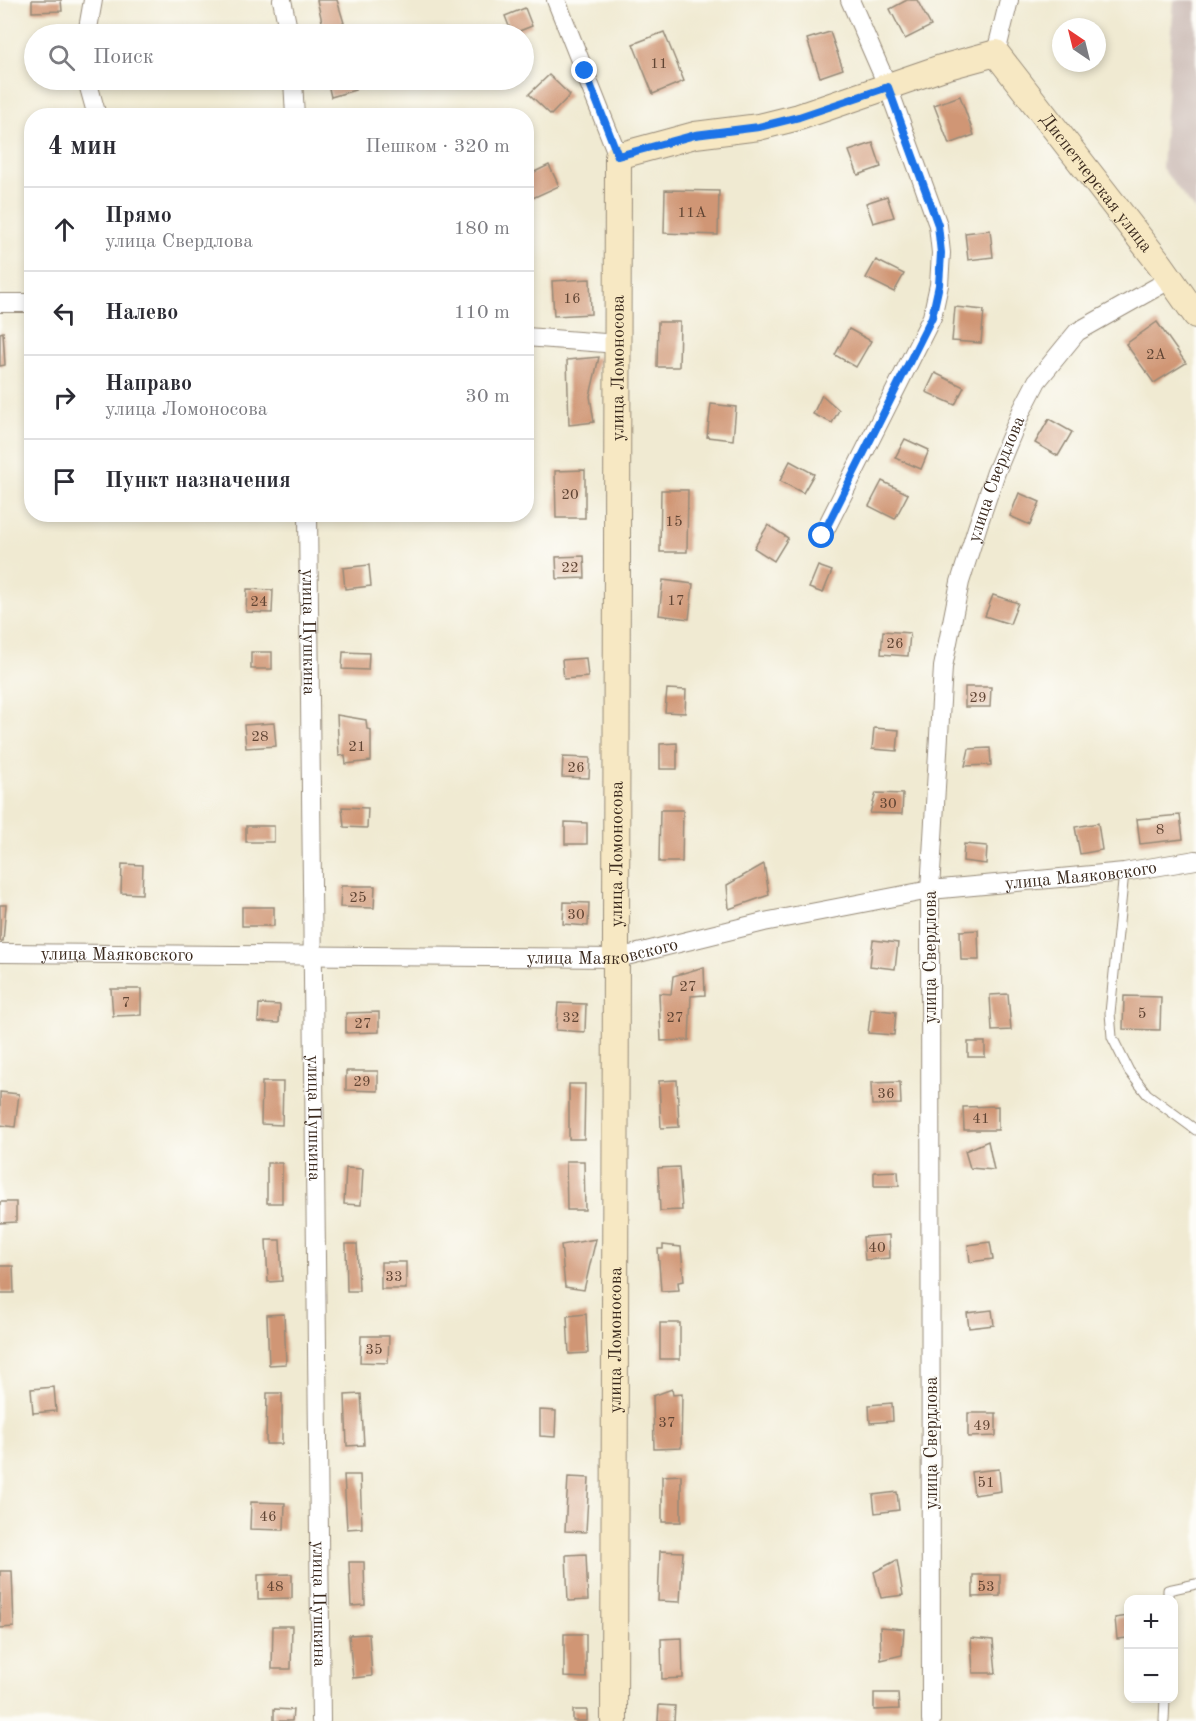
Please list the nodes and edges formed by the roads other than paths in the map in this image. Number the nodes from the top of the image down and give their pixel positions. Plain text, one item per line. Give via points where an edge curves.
1 (93, 0) edge
2 (282, 0) edge
3 (556, 0) edge
4 (850, 0) edge
5 (1009, 0) edge
6 (89, 24) edge
7 (287, 24) edge
8 (996, 53) junction
9 (888, 87) junction
10 (90, 90) edge
11 (294, 90) edge
12 (95, 108) edge
13 (295, 108) edge
14 (618, 156) junction
15 (1171, 279) junction
16 (0, 303) edge
17 (24, 303) edge
18 (1196, 315) edge
19 (534, 338) edge
20 (618, 344) junction
21 (308, 522) edge
22 (822, 536) dead end
23 (1196, 860) edge
24 (1124, 872) junction
25 (930, 890) junction
26 (0, 953) edge
27 (314, 956) junction
28 (618, 958) junction
29 (1196, 1130) edge
30 (1196, 1584) edge
31 (1168, 1595) edge
32 (1165, 1703) edge
33 (321, 1721) edge
34 (614, 1721) edge
35 (931, 1721) edge
36 (1164, 1721) edge

1 - 6 street
2 - 7 street
3 - 14 street, улица Ломоносова
4 - 9 street
5 - 8 street
8 - 9 street
8 - 15 street, Диспетчерская улица
9 - 14 street via 799,117 759,127 695,135
9 - 22 street via 938,225 939,285 932,317
10 - 12 street
11 - 13 street
14 - 20 street, улица Ломоносова
15 - 18 street, Диспетчерская улица
15 - 25 street, улица Свердлова via 1077,332 1037,381 996,472 960,582 942,667
16 - 17 street
19 - 20 street
20 - 28 street, улица Ломоносова
21 - 27 street, улица Пушкина
23 - 24 street, улица Маяковского
24 - 25 street, улица Маяковского
24 - 29 lane via 1110,1013 1112,1037 1129,1071 1147,1094
25 - 28 street, улица Маяковского via 764,922
25 - 35 street, улица Свердлова
26 - 27 street, улица Маяковского
27 - 28 street, улица Маяковского
27 - 33 street, улица Пушкина
28 - 34 street, улица Ломоносова
30 - 31 lane via 1168,1590
32 - 36 lane

